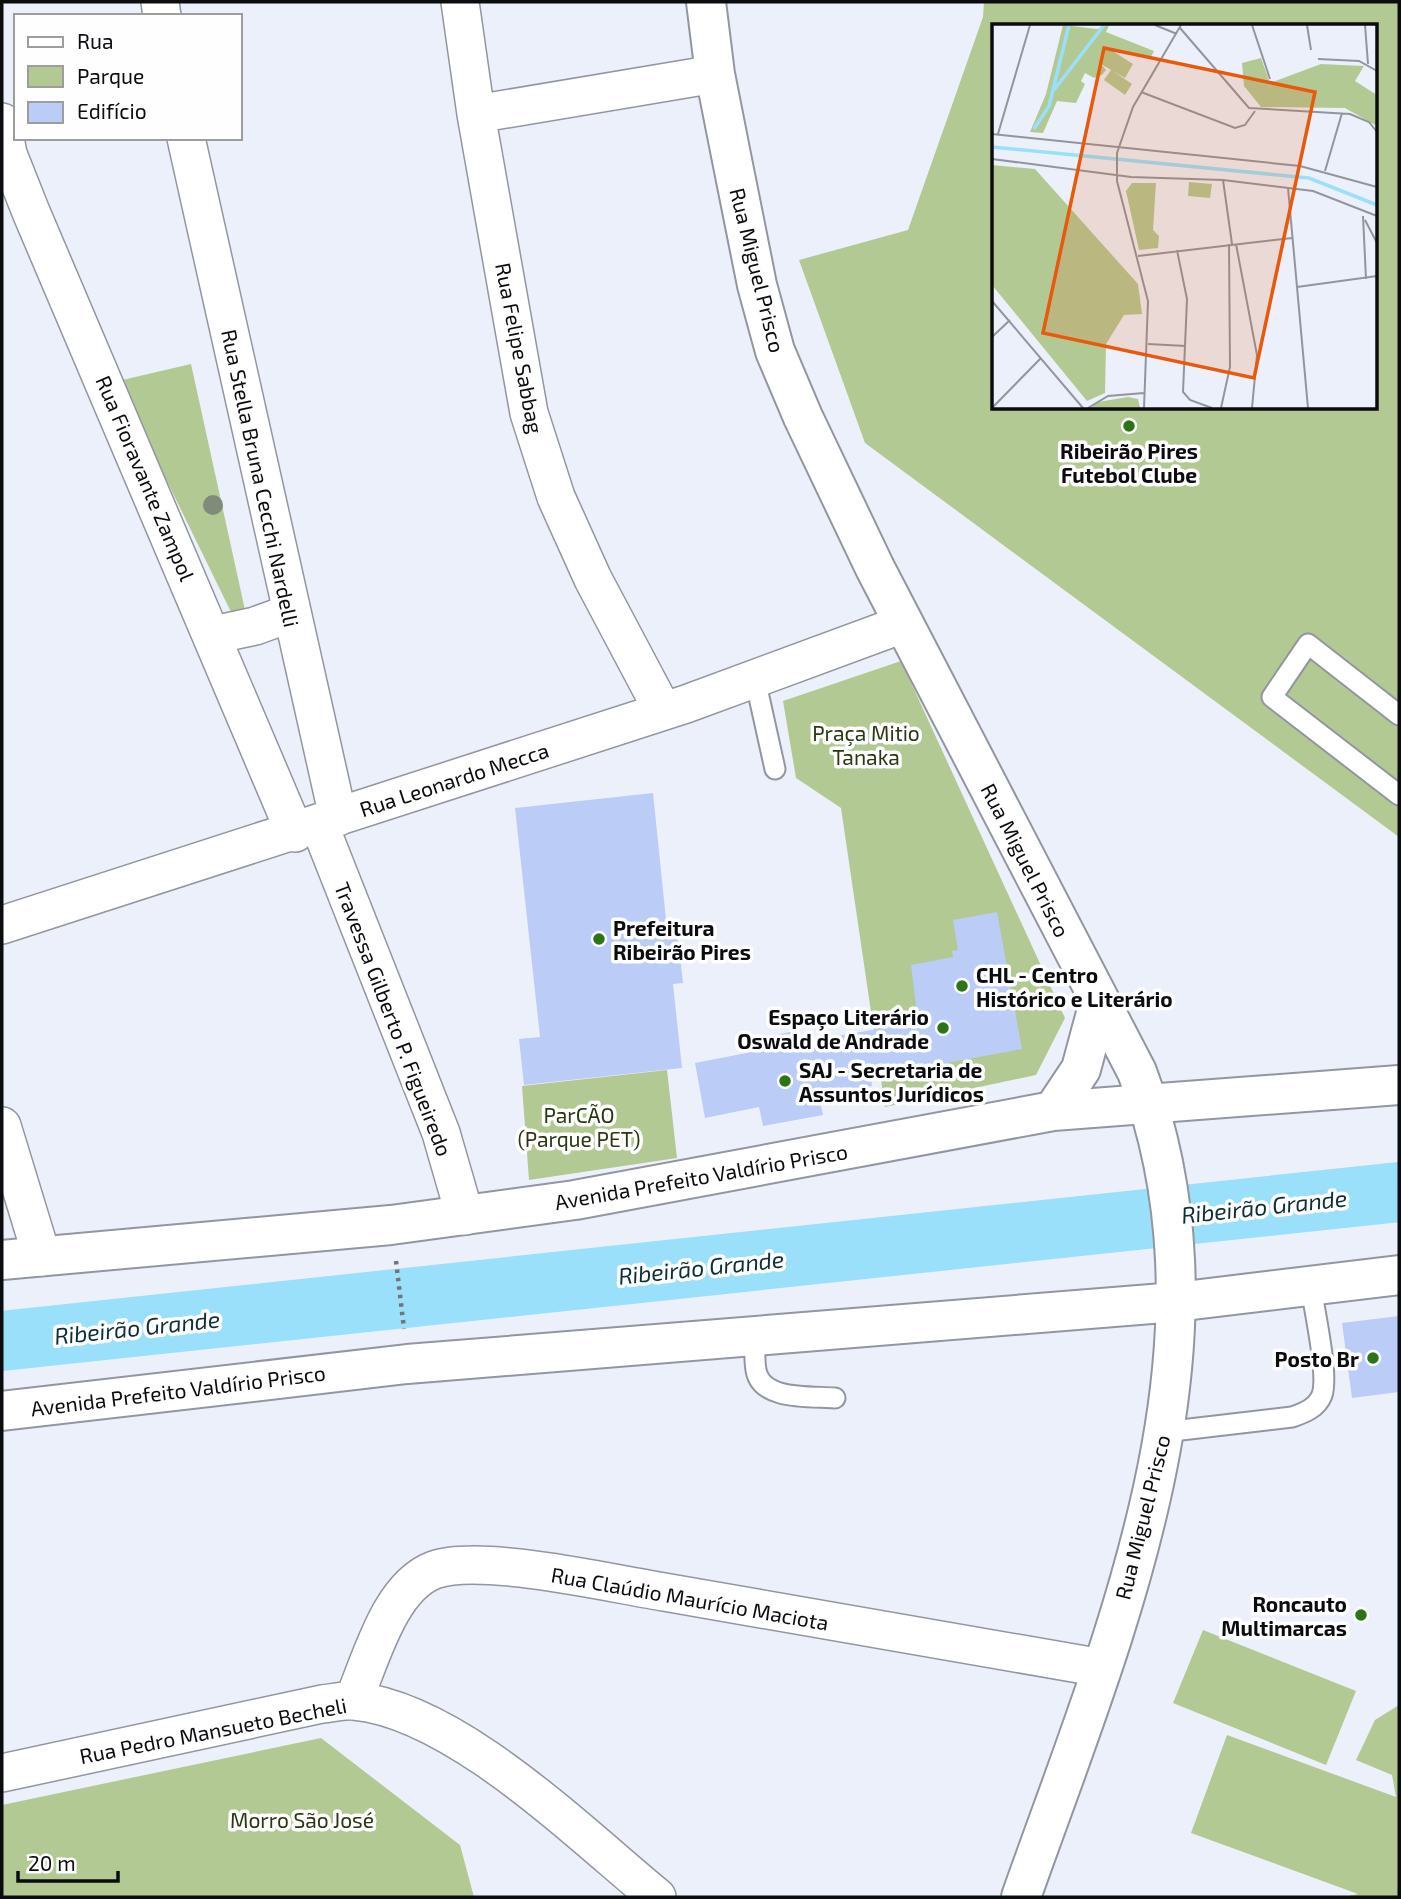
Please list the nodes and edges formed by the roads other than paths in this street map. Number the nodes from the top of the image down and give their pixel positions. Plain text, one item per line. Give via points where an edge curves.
1 (460, 2) edge
2 (706, 2) edge
3 (715, 74) junction
4 (476, 114) junction
5 (2, 122) edge
6 (186, 140) edge
7 (291, 612) junction
8 (904, 624) junction
9 (214, 635) junction
10 (755, 679) junction
11 (663, 711) junction
12 (1399, 715) edge
13 (775, 769) dead end
14 (1399, 795) edge
15 (317, 825) junction
16 (2, 925) edge
17 (1099, 1002) junction
18 (1399, 1085) edge
19 (1149, 1104) junction
20 (1054, 1111) junction
21 (2, 1126) edge
22 (465, 1216) junction
23 (42, 1257) junction
24 (2, 1260) edge
25 (1399, 1275) edge
26 (1311, 1286) junction
27 (1176, 1302) junction
28 (755, 1335) junction
29 (835, 1398) dead end
30 (2, 1411) edge
31 (1164, 1432) junction
32 (1102, 1668) junction
33 (353, 1701) junction
34 (2, 1773) edge
35 (657, 1897) edge
36 (1021, 1897) edge

1 - 4 street, Rua Felipe Sabbag
2 - 3 main road, Rua Miguel Prisco
3 - 4 street
3 - 8 main road, Rua Miguel Prisco via 757,285 775,351
4 - 11 street, Rua Felipe Sabbag via 529,413 566,520
5 - 9 street, Rua Fioravante Zampol via 8,154 31,212
6 - 7 street, Rua Stella Bruna Cecchi Nardelli
7 - 9 street
7 - 15 street, Rua Stella Bruna Cecchi Nardelli
8 - 10 street, Rua Leonardo Mecca
8 - 17 main road, Rua Miguel Prisco
9 - 15 street, Rua Fioravante Zampol
10 - 11 street, Rua Leonardo Mecca
10 - 13 lane
11 - 15 street, Rua Leonardo Mecca
12 - 14 lane via 1308,644 1272,698
15 - 16 street, Rua Leonardo Mecca
15 - 22 street, Travessa Gilberto P. Figueiredo via 441,1133
17 - 19 main road, Rua Miguel Prisco
17 - 20 main road via 1082,1069
18 - 19 main road, Avenida Prefeito Valdírio Prisco
19 - 20 main road, Avenida Prefeito Valdírio Prisco
19 - 27 main road, Rua Miguel Prisco via 1165,1168 1176,1249
20 - 22 main road, Avenida Prefeito Valdírio Prisco via 575,1200
21 - 23 street
22 - 23 main road, Avenida Prefeito Valdírio Prisco
23 - 24 main road, Avenida Prefeito Valdírio Prisco
25 - 26 main road, Avenida Prefeito Valdírio Prisco
26 - 27 main road, Avenida Prefeito Valdírio Prisco
26 - 31 lane via 1324,1381 1321,1397 1309,1411 1292,1417
27 - 28 main road, Avenida Prefeito Valdírio Prisco
27 - 31 main road, Rua Miguel Prisco
28 - 29 lane via 756,1371 762,1383 778,1393
28 - 30 main road, Avenida Prefeito Valdírio Prisco via 407,1364
31 - 32 main road, Rua Miguel Prisco via 1135,1561
32 - 33 street, Rua Claúdio Maurício Maciota via 568,1576 458,1566 434,1570 397,1598
32 - 36 main road, Rua Miguel Prisco
33 - 34 street, Rua Pedro Mansueto Becheli
33 - 35 street, Rua Pedro Mansueto Becheli via 393,1710 447,1734 520,1784

